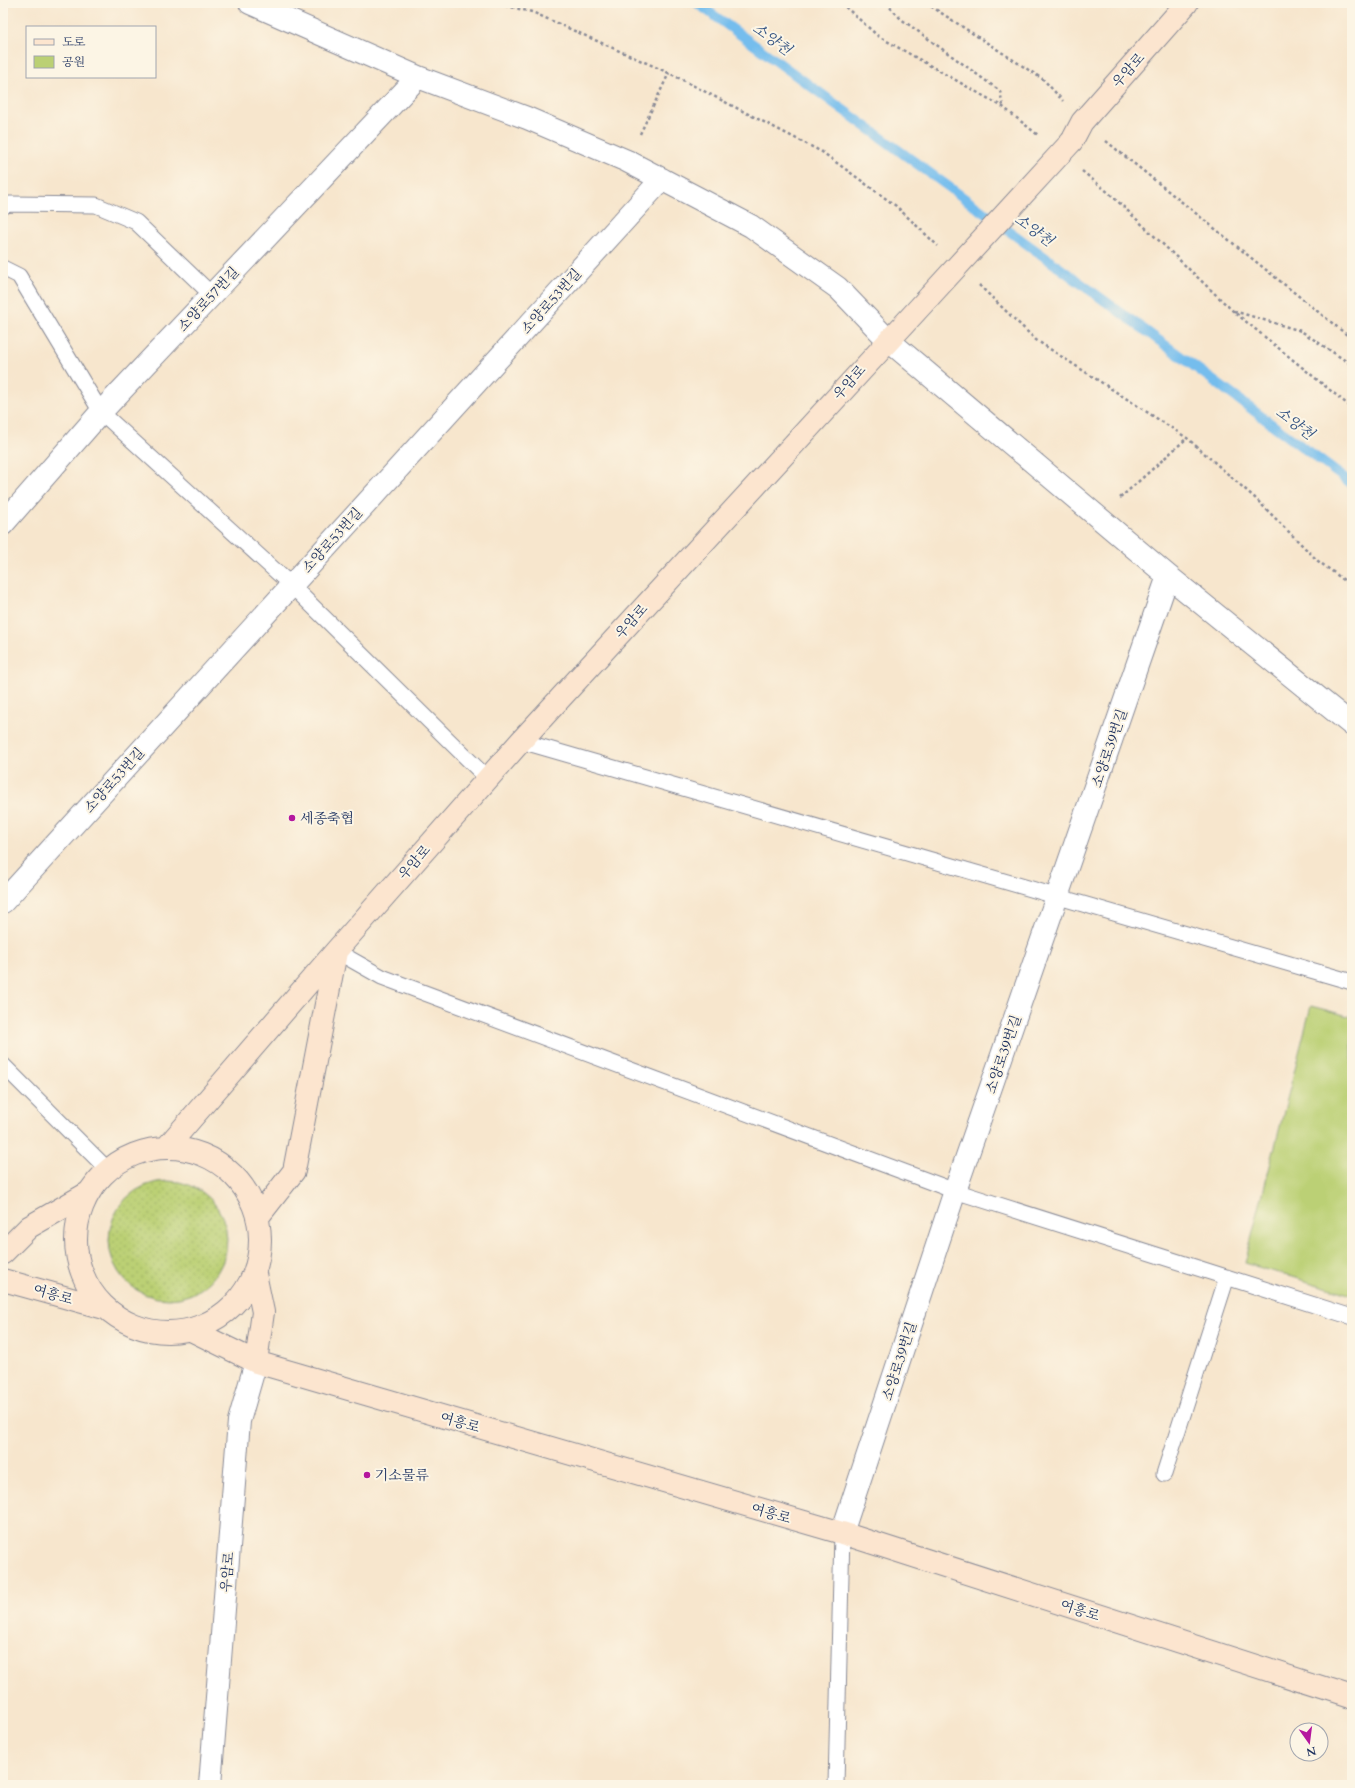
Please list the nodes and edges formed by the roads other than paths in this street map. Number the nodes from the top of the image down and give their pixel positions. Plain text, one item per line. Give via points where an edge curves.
1 (250, 3) edge
2 (1188, 3) edge
3 (418, 77) junction
4 (662, 179) junction
5 (3, 206) edge
6 (3, 268) edge
7 (212, 295) junction
8 (888, 340) junction
9 (101, 412) junction
10 (3, 524) edge
11 (1168, 576) junction
12 (291, 585) junction
13 (1352, 725) edge
14 (521, 741) junction
15 (488, 779) junction
16 (1057, 897) junction
17 (3, 902) edge
18 (336, 951) junction
19 (1352, 982) edge
20 (3, 1065) edge
21 (166, 1148) junction
22 (108, 1170) junction
23 (955, 1191) junction
24 (88, 1193) junction
25 (258, 1217) junction
26 (3, 1253) edge
27 (255, 1274) junction
28 (1227, 1277) junction
29 (3, 1280) edge
30 (104, 1308) junction
31 (1352, 1317) edge
32 (191, 1330) junction
33 (256, 1362) junction
34 (1164, 1474) dead end
35 (842, 1533) junction
36 (1352, 1697) edge
37 (210, 1785) edge
38 (836, 1785) edge

1 - 3 street
2 - 8 street, 우암로, bridge via 1077,131
3 - 4 street via 527,118
3 - 7 street, 소양로57번길
4 - 8 street via 751,226 838,288
4 - 12 street, 소양로53번길
5 - 7 lane via 96,205 136,222
6 - 9 lane via 19,276
7 - 9 street, 소양로57번길
8 - 11 street
8 - 14 street, 우암로
9 - 10 street, 소양로57번길
9 - 12 lane
11 - 13 street
11 - 16 street, 소양로39번길
12 - 15 lane
12 - 17 street, 소양로53번길
14 - 15 street, 우암로
14 - 16 lane
15 - 18 street, 우암로
16 - 19 lane
16 - 23 street, 소양로39번길
18 - 21 street, 우암로
18 - 23 lane via 382,977
18 - 25 street via 294,1171
20 - 22 lane
21 - 22 street via 135,1154
21 - 25 street via 197,1152 225,1166 246,1189
22 - 24 street
23 - 28 lane
23 - 35 street, 소양로39번길
24 - 26 street via 29,1227
24 - 30 street via 77,1222 76,1253 85,1283
25 - 27 street via 261,1246
27 - 32 street via 240,1300 218,1318
27 - 33 street via 263,1312
28 - 31 lane
28 - 34 lane
29 - 30 street, 여흥로
30 - 32 street via 130,1325 160,1333
32 - 33 street, 여흥로
33 - 35 street, 여흥로
33 - 37 street, 우암로 via 239,1421
35 - 36 street, 여흥로
35 - 38 lane

